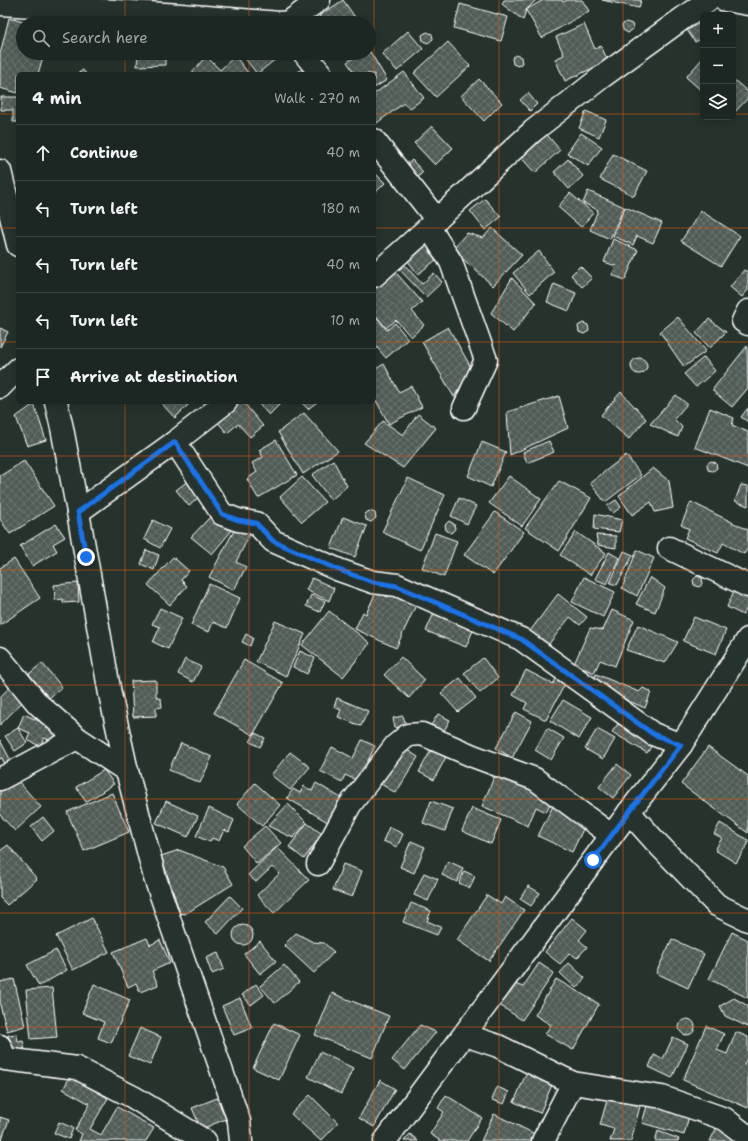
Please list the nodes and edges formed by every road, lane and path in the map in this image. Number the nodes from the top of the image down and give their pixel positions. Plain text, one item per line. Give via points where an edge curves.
1 (319, 0) edge
2 (708, 0) edge
3 (724, 0) edge
4 (0, 4) edge
5 (748, 4) edge
6 (193, 16) edge
7 (297, 16) edge
8 (310, 60) edge
9 (319, 72) edge
10 (376, 143) edge
11 (0, 171) edge
12 (433, 223) junction
13 (16, 237) edge
14 (376, 274) edge
15 (748, 311) edge
16 (748, 324) edge
17 (16, 371) edge
18 (0, 387) edge
19 (56, 404) edge
20 (223, 404) edge
21 (464, 408) dead end
22 (175, 442) junction
23 (78, 512) junction
24 (669, 548) dead end
25 (748, 586) edge
26 (748, 638) edge
27 (0, 658) edge
28 (77, 738) junction
29 (681, 745) junction
30 (127, 771) junction
31 (0, 779) edge
32 (629, 812) junction
33 (611, 835) junction
34 (318, 864) dead end
35 (748, 920) edge
36 (465, 1035) junction
37 (0, 1046) edge
38 (573, 1083) junction
39 (748, 1137) edge
40 (206, 1141) edge
41 (224, 1141) edge
42 (241, 1141) edge
43 (385, 1141) edge
44 (543, 1141) edge

1 - 7 street
2 - 12 street via 603,76 533,131
3 - 5 street
4 - 6 street
8 - 9 street
10 - 12 street
11 - 13 street
12 - 14 street
12 - 21 street via 451,262 486,360
15 - 16 street via 743,321
17 - 18 street
19 - 23 street
20 - 22 street
22 - 23 street
22 - 29 street via 222,514 256,523 273,541 339,570 373,582 397,586 521,639 653,734
23 - 30 street via 110,694
24 - 25 street
26 - 29 street
27 - 28 street via 38,704
28 - 30 street
28 - 31 street
29 - 32 street
30 - 42 street via 155,878 239,1120
32 - 33 street
32 - 35 street via 717,905
33 - 34 street via 535,779 422,734 408,735 395,746 350,805
33 - 36 street
36 - 38 street via 498,1046
36 - 43 street
37 - 40 street via 5,1059 77,1068 133,1097
38 - 39 street via 662,1097 725,1119
38 - 44 street
41 - 42 street

